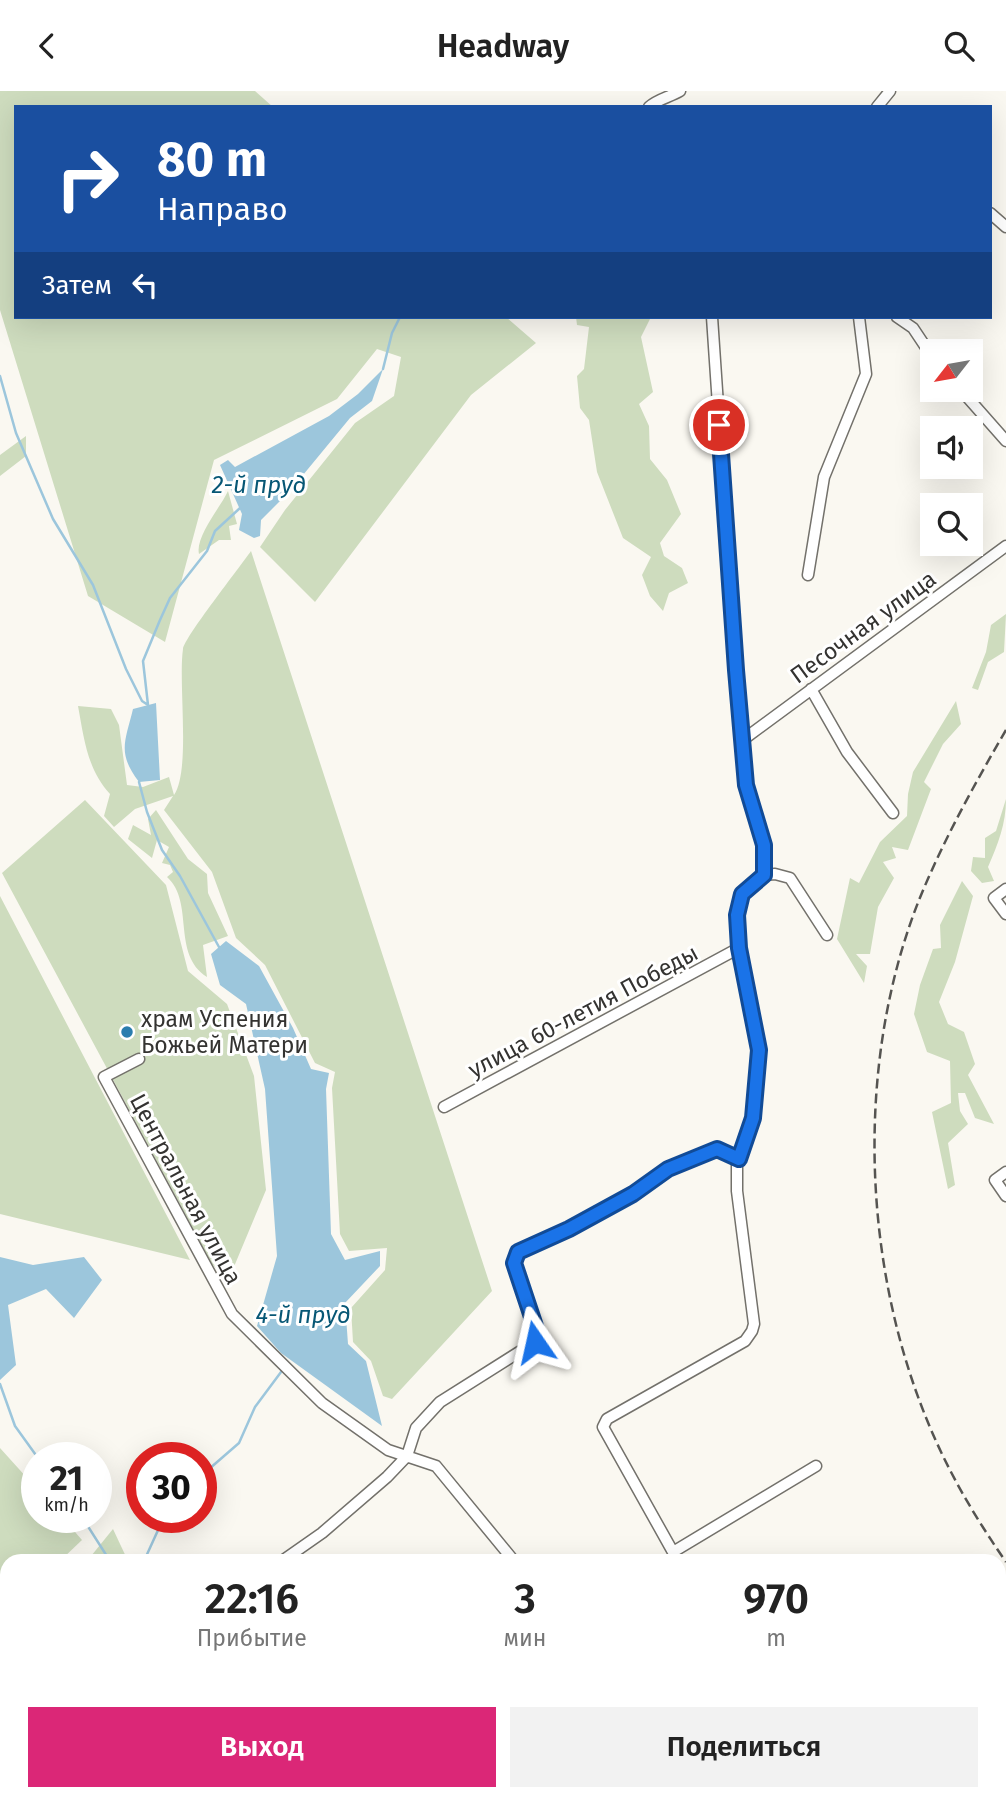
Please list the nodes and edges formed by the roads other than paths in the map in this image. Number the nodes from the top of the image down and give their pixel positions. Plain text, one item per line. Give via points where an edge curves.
1 (680, 91) edge
2 (890, 91) edge
3 (651, 105) edge
4 (879, 105) edge
5 (992, 215) edge
6 (1006, 227) edge
7 (712, 319) edge
8 (859, 319) edge
9 (900, 319) edge
10 (920, 339) edge
11 (972, 403) edge
12 (1006, 441) edge
13 (1006, 546) edge
14 (808, 575) dead end
15 (811, 689) junction
16 (744, 739) junction
17 (892, 813) dead end
18 (764, 875) junction
19 (1006, 889) edge
20 (1006, 914) edge
21 (827, 935) dead end
22 (739, 948) junction
23 (139, 1059) dead end
24 (444, 1107) dead end
25 (739, 1159) junction
26 (1006, 1172) edge
27 (1006, 1196) edge
28 (407, 1456) junction
29 (816, 1466) dead end
30 (292, 1554) edge
31 (508, 1554) edge
32 (673, 1554) edge
33 (680, 1554) edge

1 - 3 street
2 - 4 street
5 - 6 street
7 - 16 street
8 - 14 street via 866,374 824,477
9 - 10 street
11 - 12 street
13 - 15 street, Песочная улица
15 - 16 street, Песочная улица
15 - 17 street via 846,752
16 - 18 street via 746,785 764,845
18 - 21 street via 790,878
18 - 22 street via 742,894 737,915
19 - 20 street via 994,898
22 - 24 street, улица 60-летия Победы
22 - 25 street via 759,1050 753,1118
23 - 28 street, Центральная улица via 104,1077 232,1314 322,1403 388,1450
25 - 28 street via 717,1149 668,1169 633,1194 518,1252 514,1263 536,1329 535,1342 440,1402 416,1428
25 - 32 street via 737,1191 752,1331 745,1341 607,1419 603,1427
26 - 27 street via 995,1180
28 - 30 street
28 - 31 street, Центральная улица via 436,1466
29 - 33 street

